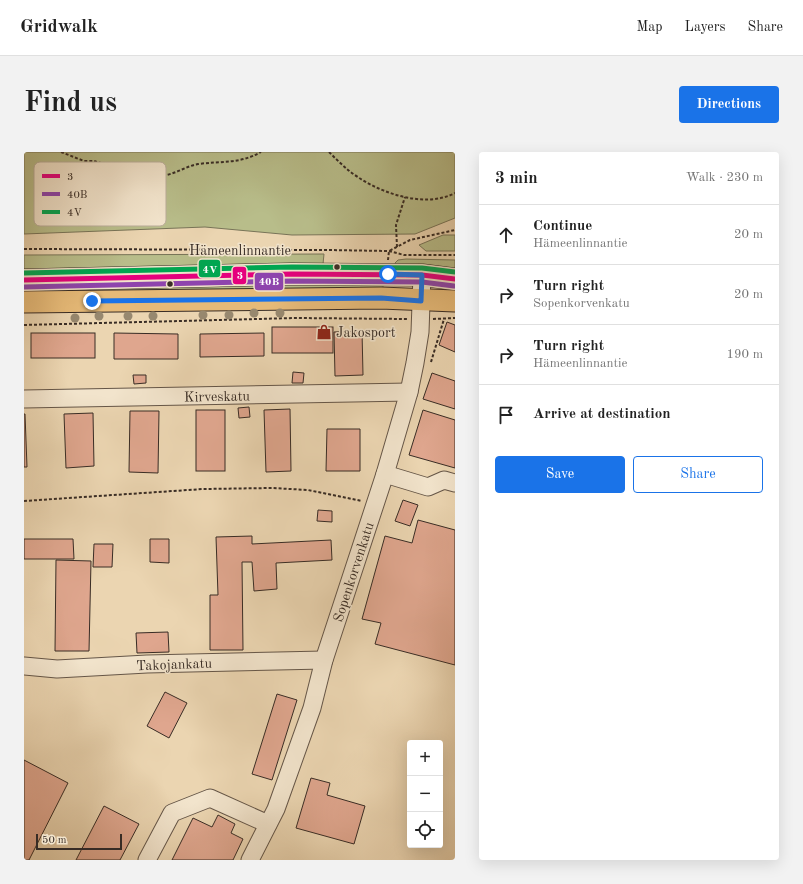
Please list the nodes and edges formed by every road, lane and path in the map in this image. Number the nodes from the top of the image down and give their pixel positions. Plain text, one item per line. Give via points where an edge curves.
1 (61, 152) edge
2 (261, 152) edge
3 (329, 152) edge
4 (99, 162) edge
5 (166, 174) edge
6 (455, 193) edge
7 (405, 197) junction
8 (397, 247) dead end
9 (24, 249) edge
10 (455, 255) edge
11 (422, 275) junction
12 (455, 279) edge
13 (24, 280) edge
14 (421, 301) junction
15 (455, 301) edge
16 (24, 302) edge
17 (387, 318) dead end
18 (24, 325) edge
19 (409, 392) junction
20 (24, 399) edge
21 (385, 474) junction
22 (455, 483) edge
23 (24, 501) edge
24 (361, 508) dead end
25 (324, 660) junction
26 (24, 666) edge
27 (268, 824) junction
28 (147, 860) edge
29 (250, 860) edge

1 - 4 path via 84,161
2 - 5 path via 248,159 225,164 197,164
3 - 7 path via 347,170 371,185
6 - 7 path via 425,200
7 - 8 path via 396,224
9 - 10 path, Hämeenlinnantie via 320,250
11 - 12 main road, Hämeenlinnantie
11 - 13 main road, Hämeenlinnantie via 292,274
11 - 14 street, Sopenkorvenkatu
14 - 15 main road
14 - 16 main road via 373,298
14 - 19 street, Sopenkorvenkatu via 420,332
17 - 18 path
19 - 20 street, Kirveskatu
19 - 21 street, Sopenkorvenkatu
21 - 22 street via 428,487 444,480
21 - 25 street, Sopenkorvenkatu
23 - 24 path via 203,489 272,488 308,490 363,501
25 - 26 street, Takojankatu via 57,669
25 - 27 street, Sopenkorvenkatu via 312,708 276,809
27 - 28 street via 210,798 172,813
27 - 29 street, Sopenkorvenkatu

